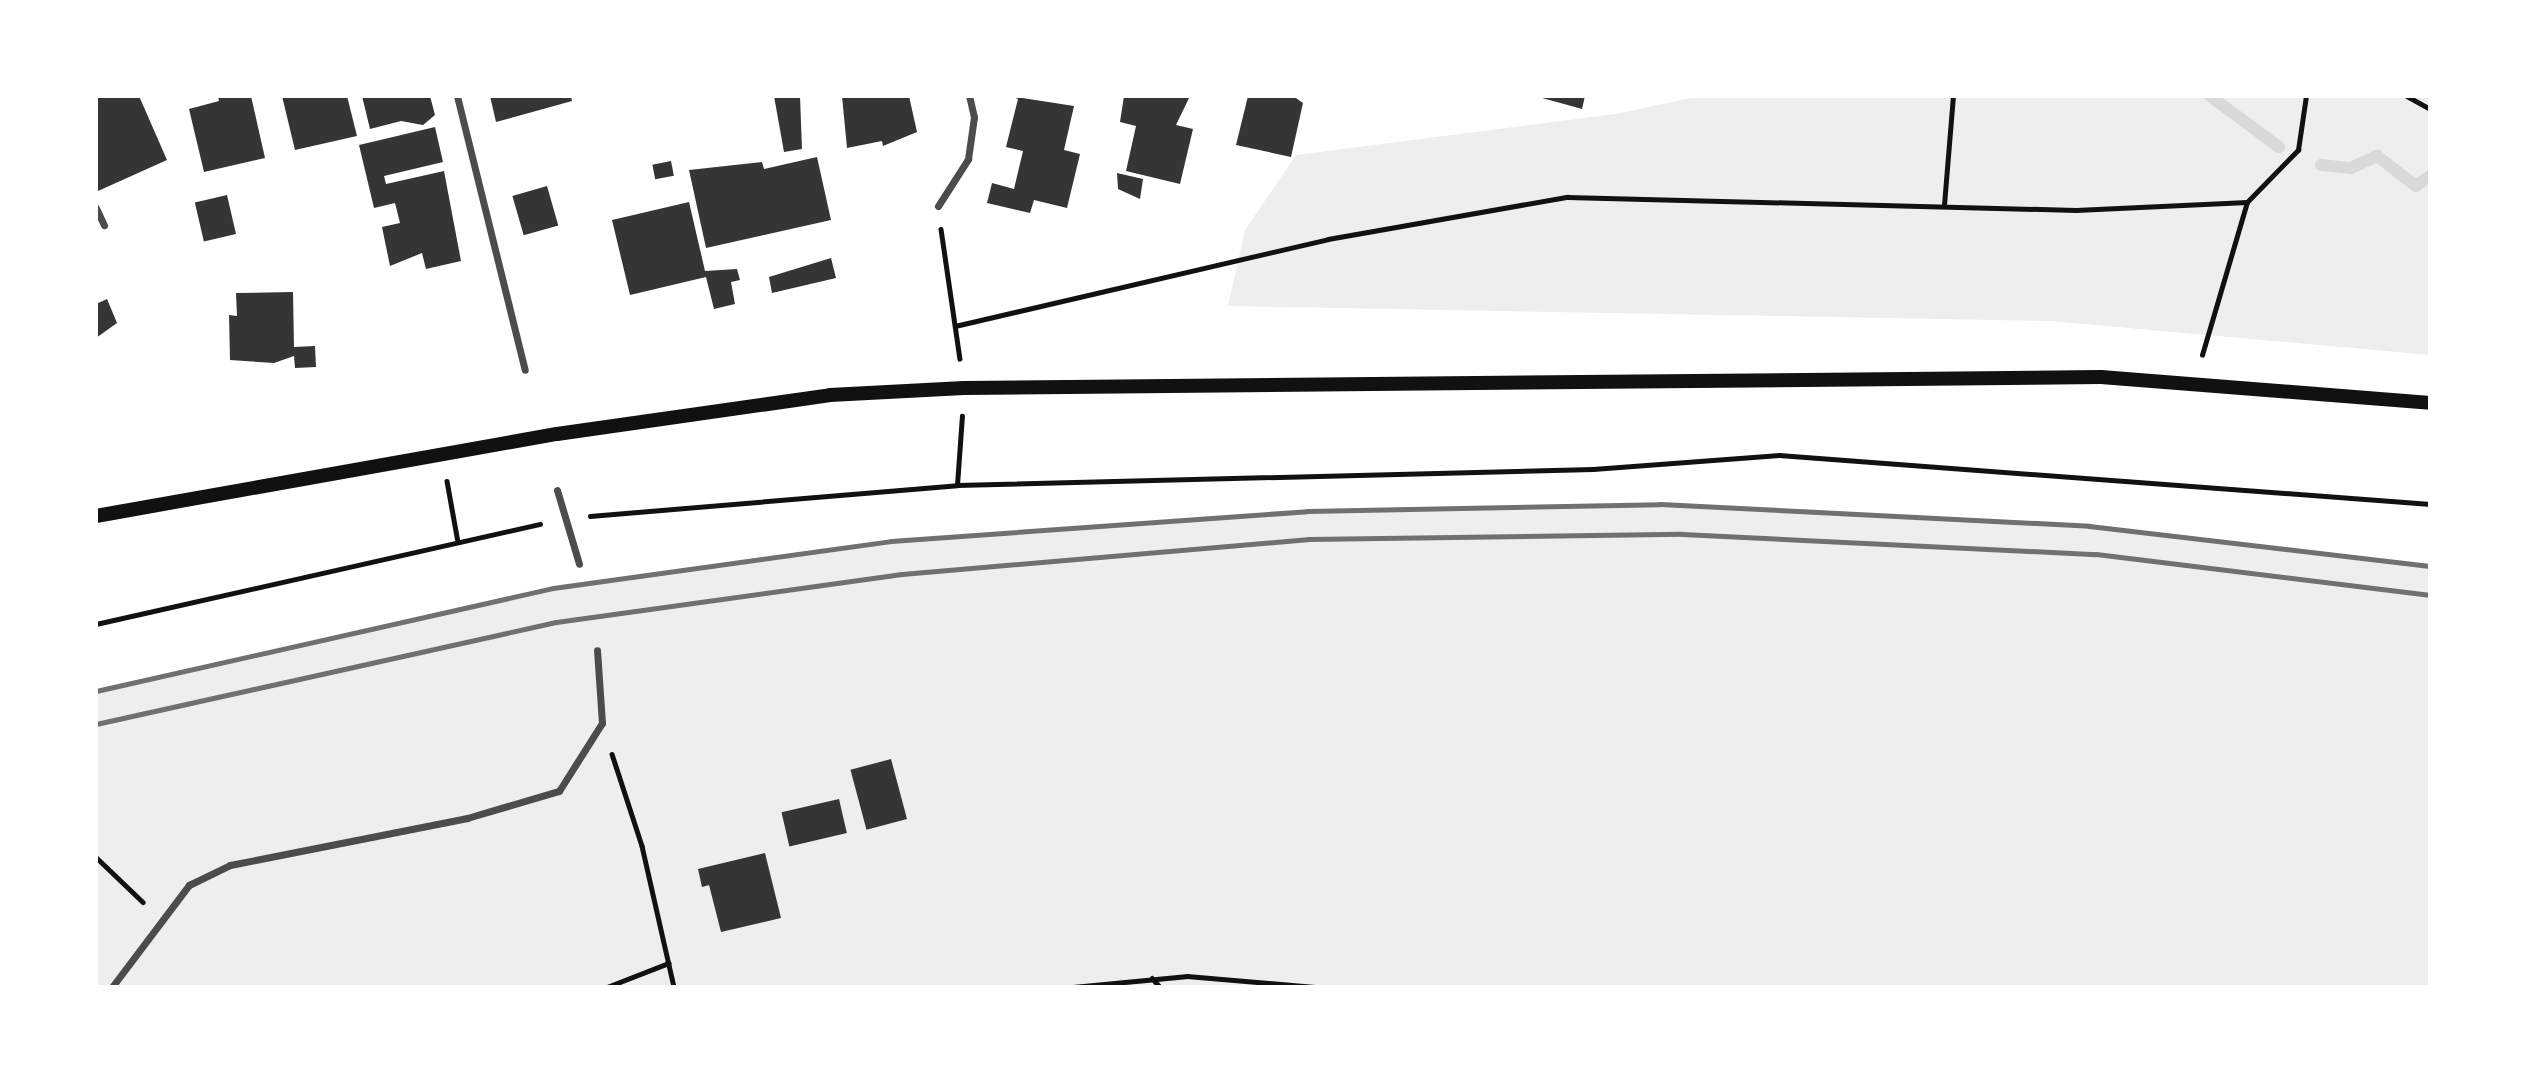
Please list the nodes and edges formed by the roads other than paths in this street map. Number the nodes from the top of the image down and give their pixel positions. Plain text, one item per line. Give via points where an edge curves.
1 (457, 96) edge
2 (969, 96) edge
3 (937, 206) road end
4 (96, 208) edge
5 (104, 225) dead end
6 (525, 370) dead end
7 (2430, 403) edge
8 (556, 490) dead end
9 (96, 516) edge
10 (579, 564) dead end
11 (597, 650) dead end
12 (112, 987) edge

1 - 6 street
2 - 3 street via 974,117 968,159
4 - 5 street
7 - 9 main road via 2101,377 964,388 830,395 442,454
8 - 10 street
11 - 12 street via 602,723 559,791 467,818 230,865 189,885 159,917

